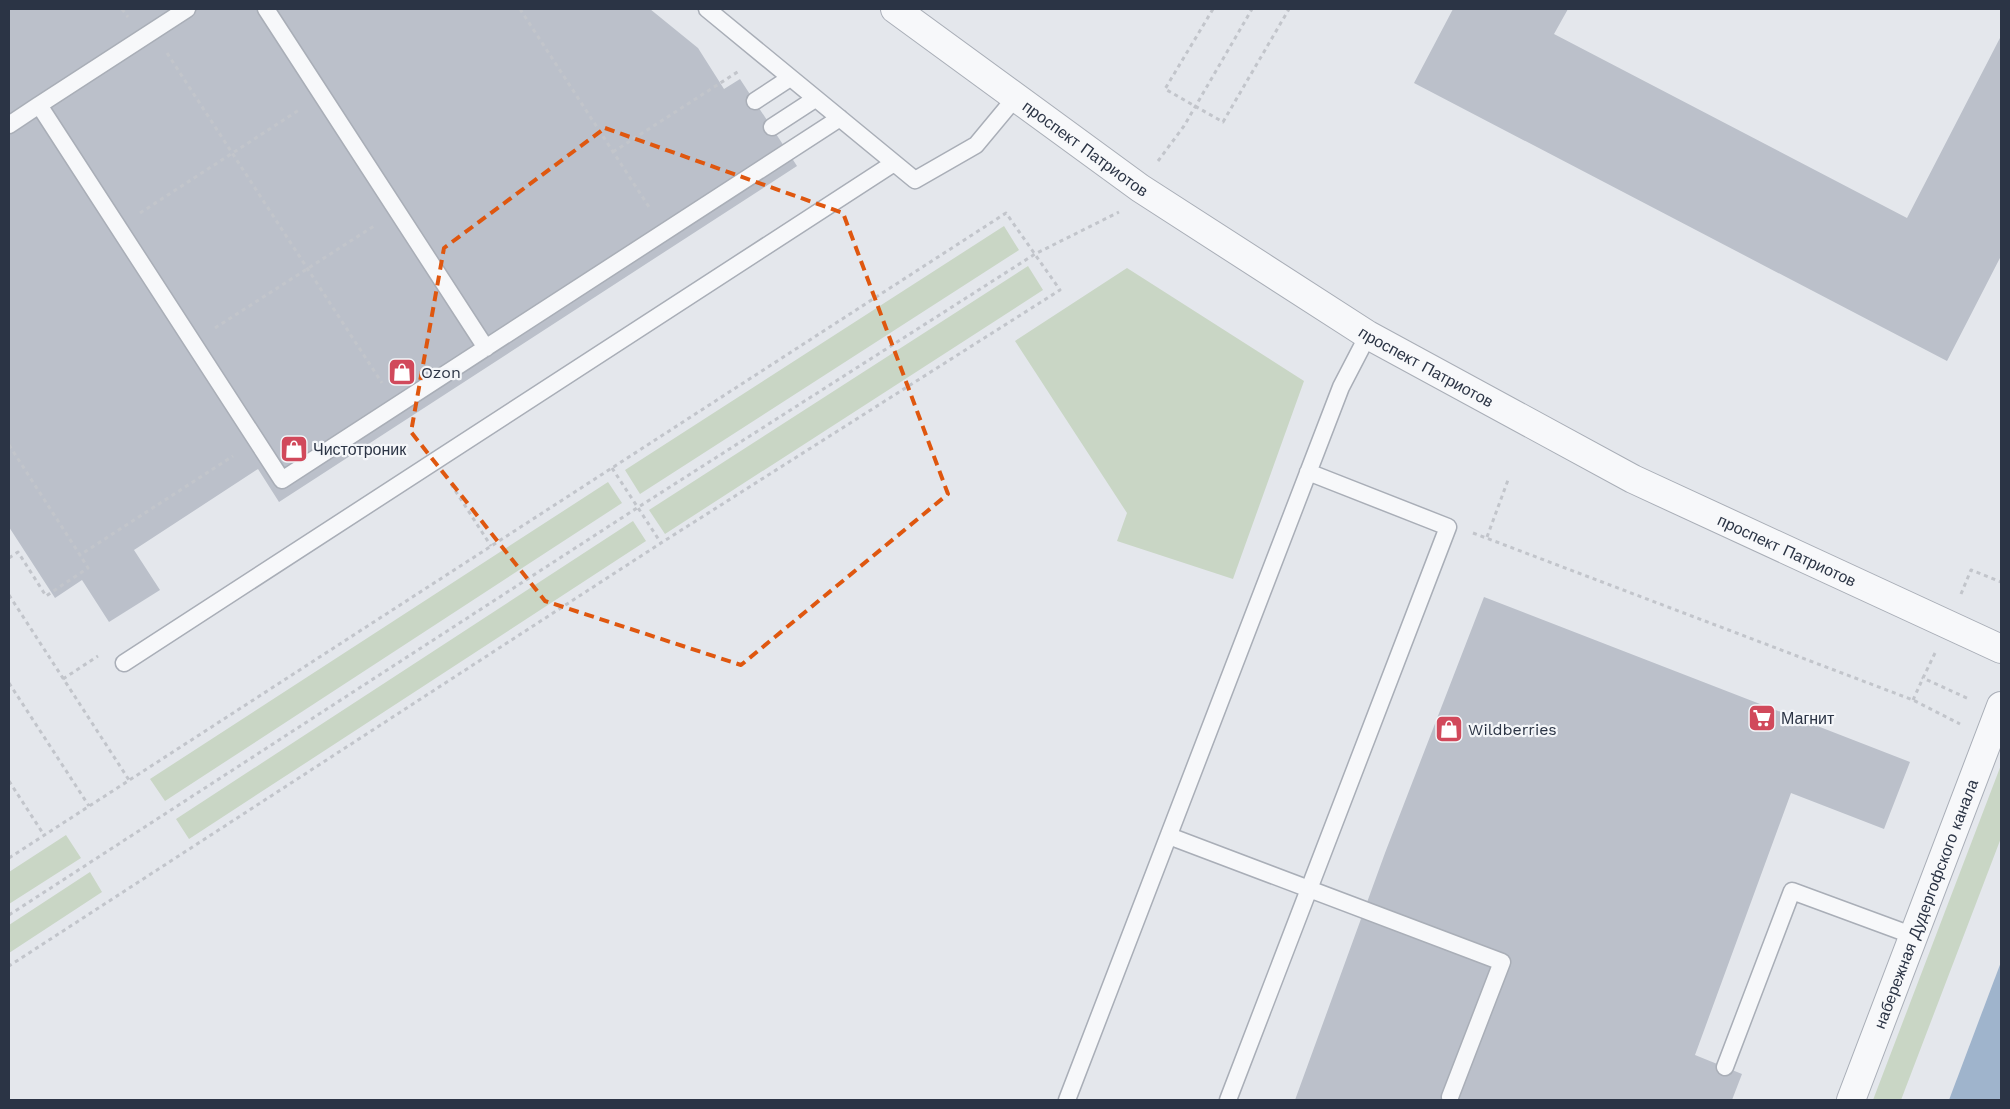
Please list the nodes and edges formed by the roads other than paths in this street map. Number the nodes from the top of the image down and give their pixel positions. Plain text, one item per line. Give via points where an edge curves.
1 (187, 9) edge
2 (266, 9) edge
3 (707, 9) edge
4 (895, 9) edge
5 (790, 78) junction
6 (1014, 98) junction
7 (815, 99) junction
8 (755, 101) dead end
9 (39, 105) junction
10 (840, 118) junction
11 (9, 125) edge
12 (772, 127) dead end
13 (894, 162) junction
14 (1368, 335) junction
15 (486, 348) junction
16 (1308, 472) junction
17 (2001, 649) edge
18 (124, 663) dead end
19 (2001, 706) edge
20 (1169, 836) junction
21 (1310, 889) junction
22 (1914, 936) junction
23 (1725, 1067) dead end
24 (1450, 1097) dead end
25 (1067, 1100) edge
26 (1228, 1100) edge
27 (1851, 1100) edge

1 - 9 lane
2 - 15 lane
3 - 5 lane
4 - 6 street, проспект Патриотов
5 - 7 lane
5 - 8 lane
6 - 13 lane via 976,145 915,180
6 - 14 street, проспект Патриотов via 1140,188
7 - 10 lane
7 - 12 lane
9 - 11 lane
9 - 15 lane via 282,480
10 - 13 lane
10 - 15 lane
13 - 18 lane
14 - 16 lane via 1342,386
14 - 17 street, проспект Патриотов via 1633,479
16 - 20 lane
16 - 21 lane via 1448,527
19 - 22 street, набережная Дудергофского канала
20 - 21 lane
20 - 25 lane
21 - 24 lane via 1502,962
21 - 26 lane
22 - 23 lane via 1792,891
22 - 27 street, набережная Дудергофского канала

